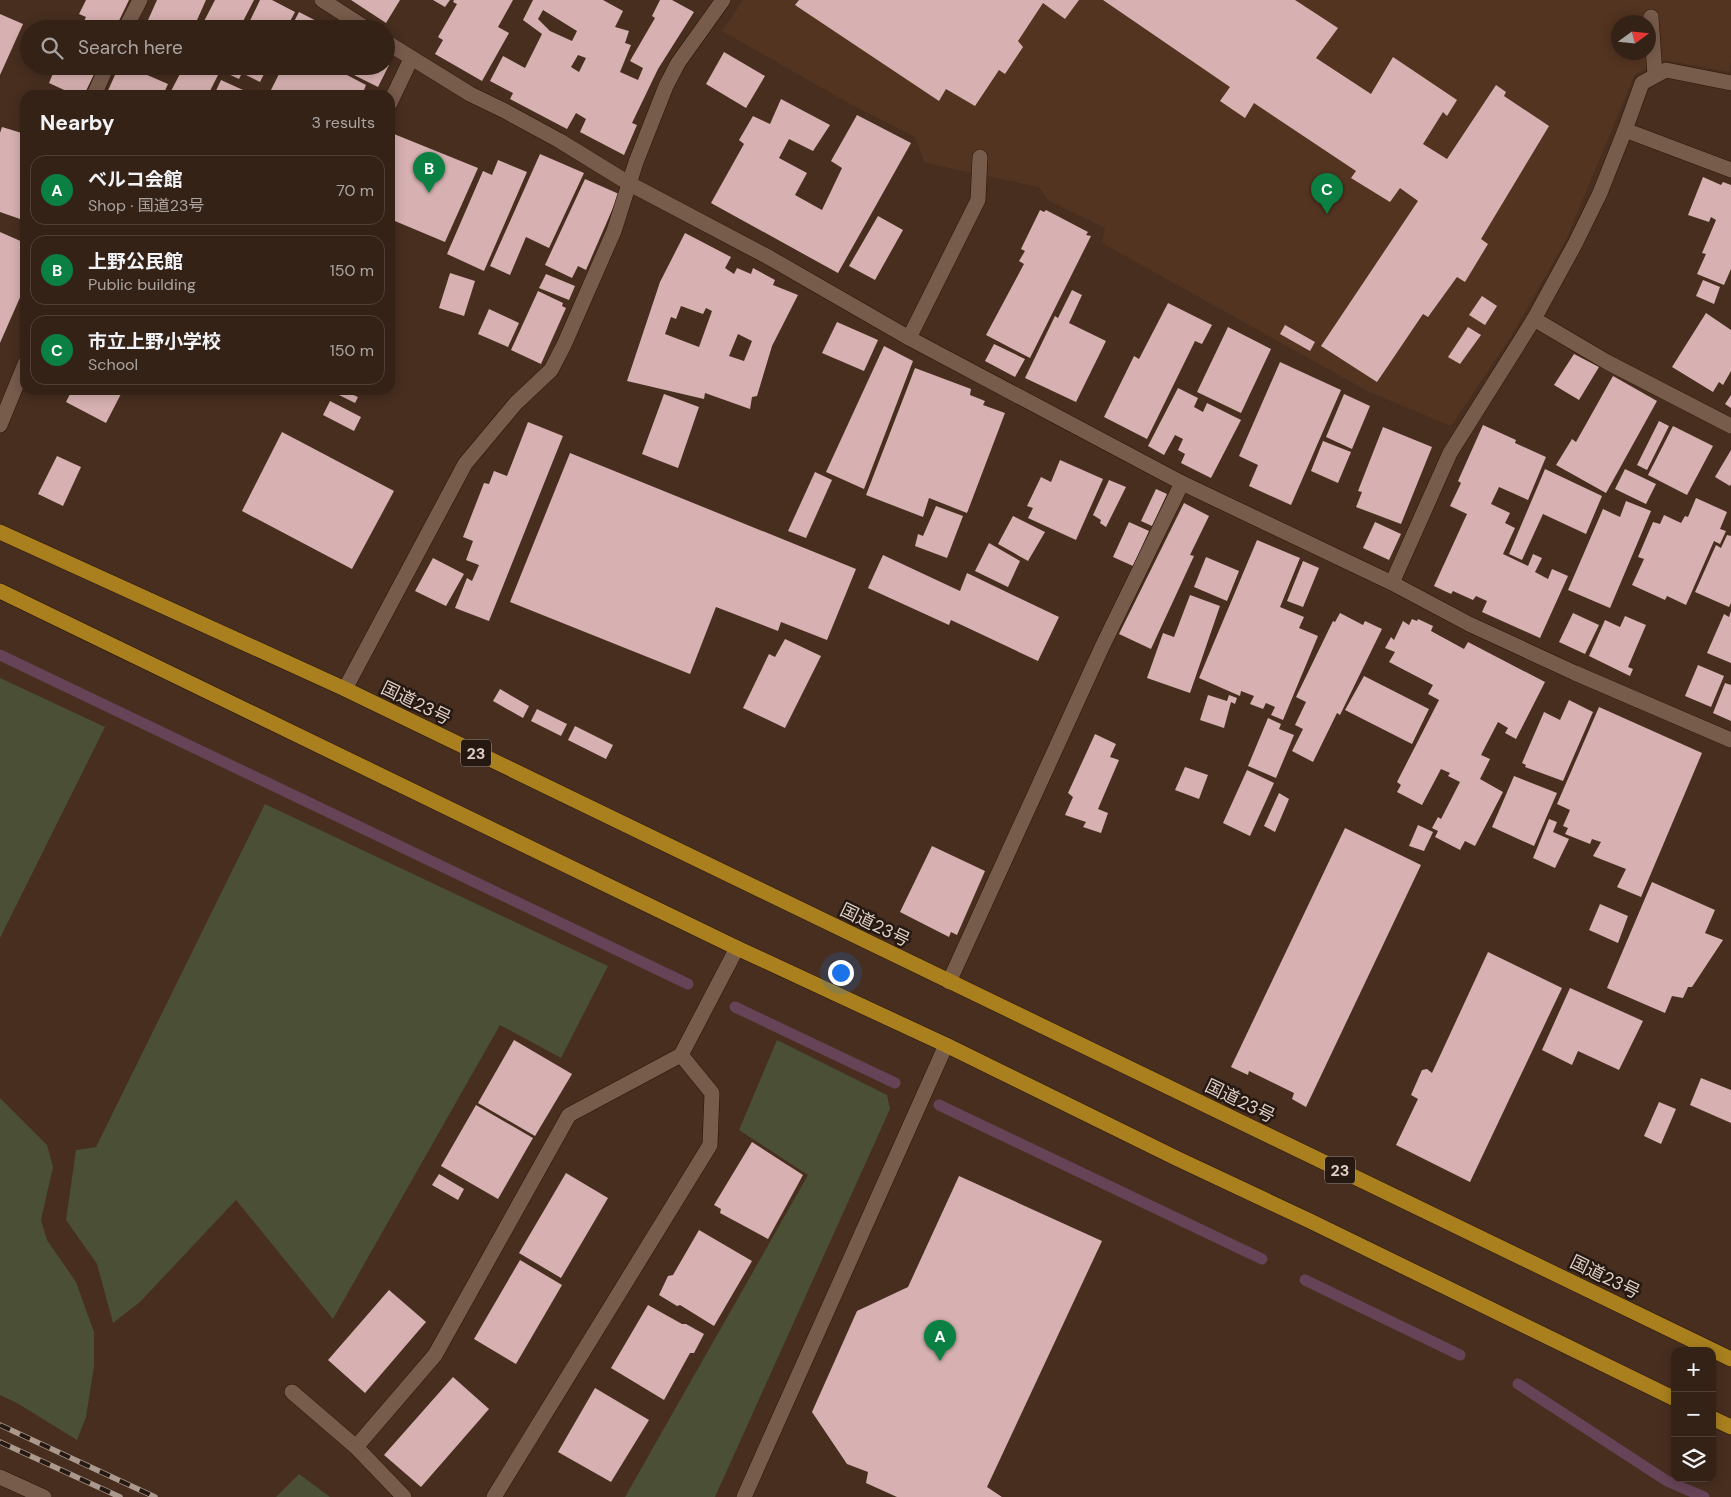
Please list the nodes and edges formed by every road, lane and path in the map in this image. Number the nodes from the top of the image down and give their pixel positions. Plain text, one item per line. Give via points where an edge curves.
1 (140, 0) edge
2 (322, 0) edge
3 (724, 0) edge
4 (130, 20) edge
5 (353, 20) edge
6 (395, 48) edge
7 (411, 59) junction
8 (1654, 60) edge
9 (103, 75) edge
10 (1655, 75) junction
11 (1731, 83) edge
12 (96, 90) edge
13 (395, 93) edge
14 (1625, 130) junction
15 (980, 157) dead end
16 (1731, 170) edge
17 (630, 184) junction
18 (1534, 319) junction
19 (910, 338) junction
20 (20, 376) edge
21 (0, 424) edge
22 (1731, 426) edge
23 (1182, 483) junction
24 (0, 532) edge
25 (1392, 583) junction
26 (0, 591) edge
27 (345, 689) junction
28 (1731, 740) edge
29 (737, 948) junction
30 (949, 982) junction
31 (946, 1045) junction
32 (681, 1055) junction
33 (1731, 1359) edge
34 (292, 1392) dead end
35 (1671, 1397) edge
36 (1716, 1420) edge
37 (1731, 1427) edge
38 (356, 1447) junction
39 (0, 1477) edge
40 (44, 1497) edge
41 (404, 1497) edge
42 (494, 1497) edge
43 (744, 1497) edge

1 - 4 street
2 - 5 street
3 - 17 street via 678,63 655,112
6 - 7 street
7 - 13 street
7 - 17 street via 560,141
8 - 10 street
9 - 12 street
10 - 11 street via 1666,70
10 - 14 street via 1642,83
14 - 16 street
14 - 18 street via 1600,193
15 - 19 street via 978,200
17 - 19 street via 770,258
17 - 27 street via 614,232 551,370 516,403 465,464
18 - 22 street via 1607,362
18 - 25 street via 1450,453
19 - 23 street
20 - 21 street
23 - 25 street
23 - 30 street via 1102,647
24 - 27 highway, 国道23号 / 23
25 - 28 street via 1487,632
26 - 29 highway
27 - 30 highway, 国道23号 / 23
29 - 31 highway
29 - 32 street
30 - 33 highway, 国道23号 / 23
31 - 35 highway
31 - 43 street
32 - 38 street via 568,1115 435,1355
32 - 42 street via 712,1092 710,1144
34 - 38 street
36 - 37 highway
38 - 41 street
39 - 40 street

